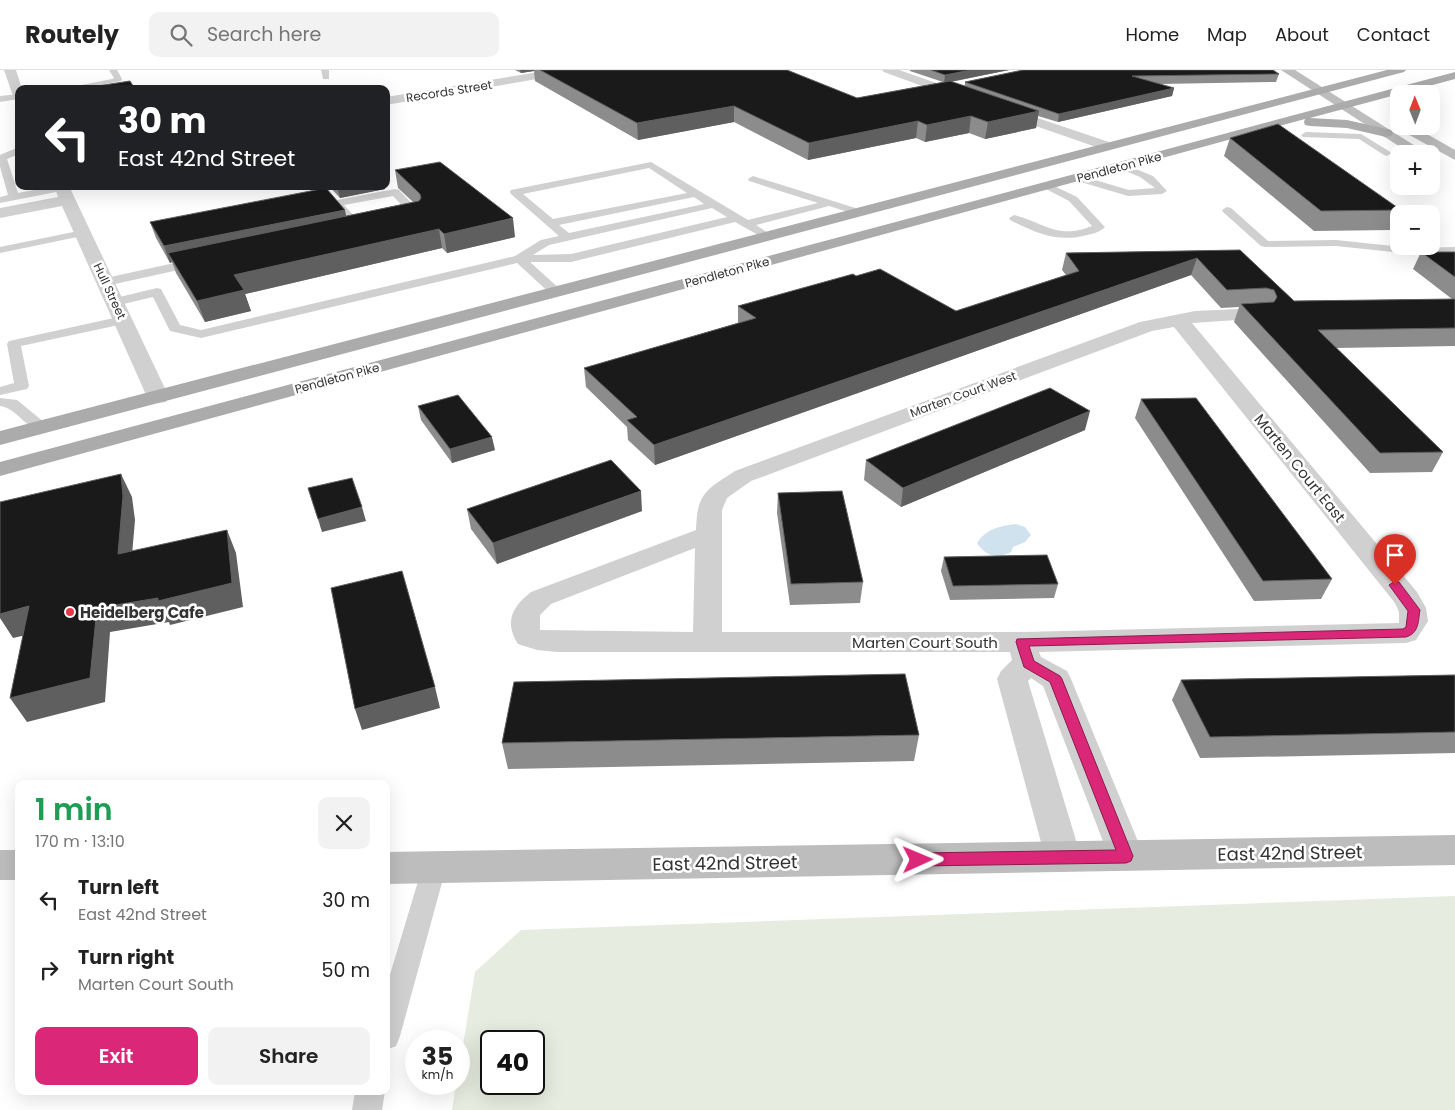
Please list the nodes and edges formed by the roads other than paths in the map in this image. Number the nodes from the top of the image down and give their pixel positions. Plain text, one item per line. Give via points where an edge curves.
1 (10, 70) edge
2 (113, 70) edge
3 (572, 70) edge
4 (888, 70) edge
5 (1287, 70) edge
6 (1397, 71) edge
7 (1348, 72) dead end
8 (1455, 75) edge
9 (1324, 77) dead end
10 (15, 85) edge
11 (90, 85) edge
12 (961, 85) edge
13 (1339, 86) junction
14 (942, 89) junction
15 (1321, 91) junction
16 (15, 97) edge
17 (0, 99) edge
18 (390, 100) edge
19 (1362, 100) junction
20 (976, 101) edge
21 (1343, 106) junction
22 (994, 107) edge
23 (1375, 109) dead end
24 (1286, 121) junction
25 (1386, 133) junction
26 (1299, 135) dead end
27 (1419, 135) edge
28 (1406, 145) edge
29 (1107, 146) junction
30 (15, 152) edge
31 (1388, 153) dead end
32 (1455, 156) edge
33 (1120, 166) junction
34 (1078, 178) junction
35 (753, 179) dead end
36 (1048, 186) junction
37 (64, 192) edge
38 (696, 194) junction
39 (14, 197) junction
40 (0, 200) edge
41 (832, 203) junction
42 (713, 205) junction
43 (1227, 210) dead end
44 (0, 213) edge
45 (861, 213) junction
46 (1014, 218) dead end
47 (401, 219) edge
48 (742, 221) junction
49 (552, 224) junction
50 (358, 228) edge
51 (83, 233) junction
52 (567, 237) junction
53 (767, 237) junction
54 (0, 250) edge
55 (1455, 250) edge
56 (213, 259) edge
57 (519, 259) junction
58 (106, 282) junction
59 (557, 293) junction
60 (115, 302) junction
61 (1260, 314) edge
62 (1178, 319) junction
63 (124, 320) junction
64 (14, 344) junction
65 (0, 347) edge
66 (0, 391) edge
67 (158, 397) junction
68 (0, 402) edge
69 (42, 427) junction
70 (0, 438) edge
71 (0, 469) edge
72 (709, 534) junction
73 (1414, 620) joint
74 (707, 643) junction
75 (1025, 652) junction
76 (1455, 850) edge
77 (1126, 856) junction
78 (1063, 857) junction
79 (0, 865) edge
80 (15, 865) edge
81 (390, 868) edge
82 (434, 868) junction
83 (390, 1022) edge
84 (369, 1095) edge
85 (367, 1110) edge

1 - 10 street
2 - 11 lane via 118,79
3 - 18 street, Records Street
4 - 14 street
5 - 15 main road
6 - 7 main road
6 - 13 main road, Pendleton Pike
8 - 19 main road, Pendleton Pike
9 - 13 main road
12 - 14 street
13 - 15 main road, Pendleton Pike
13 - 19 main road
14 - 20 street
15 - 21 main road
15 - 29 main road, Pendleton Pike
16 - 17 lane
19 - 21 main road, Pendleton Pike
19 - 23 main road
21 - 24 main road, Pendleton Pike
21 - 25 main road
22 - 29 street
24 - 25 main road via 1342,123
24 - 33 main road, Pendleton Pike
25 - 28 main road
26 - 31 lane via 1361,137
27 - 32 main road
29 - 45 main road, Pendleton Pike
30 - 39 lane via 2,158
33 - 34 main road, Pendleton Pike
33 - 34 lane via 1148,177 1162,191 1128,193
34 - 36 main road, Pendleton Pike
35 - 41 lane
36 - 46 lane via 1072,199 1099,227 1069,236 1048,234
36 - 71 main road, Pendleton Pike
37 - 39 lane
37 - 44 street
37 - 51 street, Hull Street
38 - 42 lane
38 - 49 lane
38 - 49 lane via 651,165 516,192
39 - 40 lane
41 - 45 lane
41 - 48 lane
42 - 48 lane
42 - 52 lane
43 - 55 lane via 1265,244 1336,243 1412,251
45 - 53 main road, Pendleton Pike
47 - 50 lane via 418,216 395,192 337,203
48 - 53 lane
48 - 57 lane via 571,258
49 - 52 lane
51 - 54 lane
51 - 58 street, Hull Street
52 - 57 lane via 545,242
53 - 59 main road, Pendleton Pike
56 - 58 lane
57 - 59 lane
57 - 60 lane via 201,334 175,328 157,292
58 - 60 street, Hull Street
59 - 67 main road, Pendleton Pike
60 - 63 street, Hull Street
61 - 62 street, Marten Court West
62 - 72 street, Marten Court West via 1128,332 743,476 728,484 715,497 709,510
62 - 73 street, Marten Court East via 1407,600 1414,610
63 - 64 lane
63 - 67 street, Hull Street
64 - 65 lane
64 - 66 lane via 22,386
67 - 69 main road, Pendleton Pike
68 - 69 lane via 12,403
69 - 70 main road, Pendleton Pike
72 - 74 street, Marten Court West
72 - 74 street, Marten Court South via 541,598 524,618 528,638 547,642
73 - 75 street, Marten Court South via 1406,633
74 - 75 street, Marten Court South
75 - 77 street via 1056,679
75 - 78 street via 1012,679
76 - 77 main road, East 42nd Street
77 - 78 main road, East 42nd Street
78 - 82 main road, East 42nd Street
79 - 80 main road
81 - 82 main road, East 42nd Street
82 - 83 lane
84 - 85 lane

